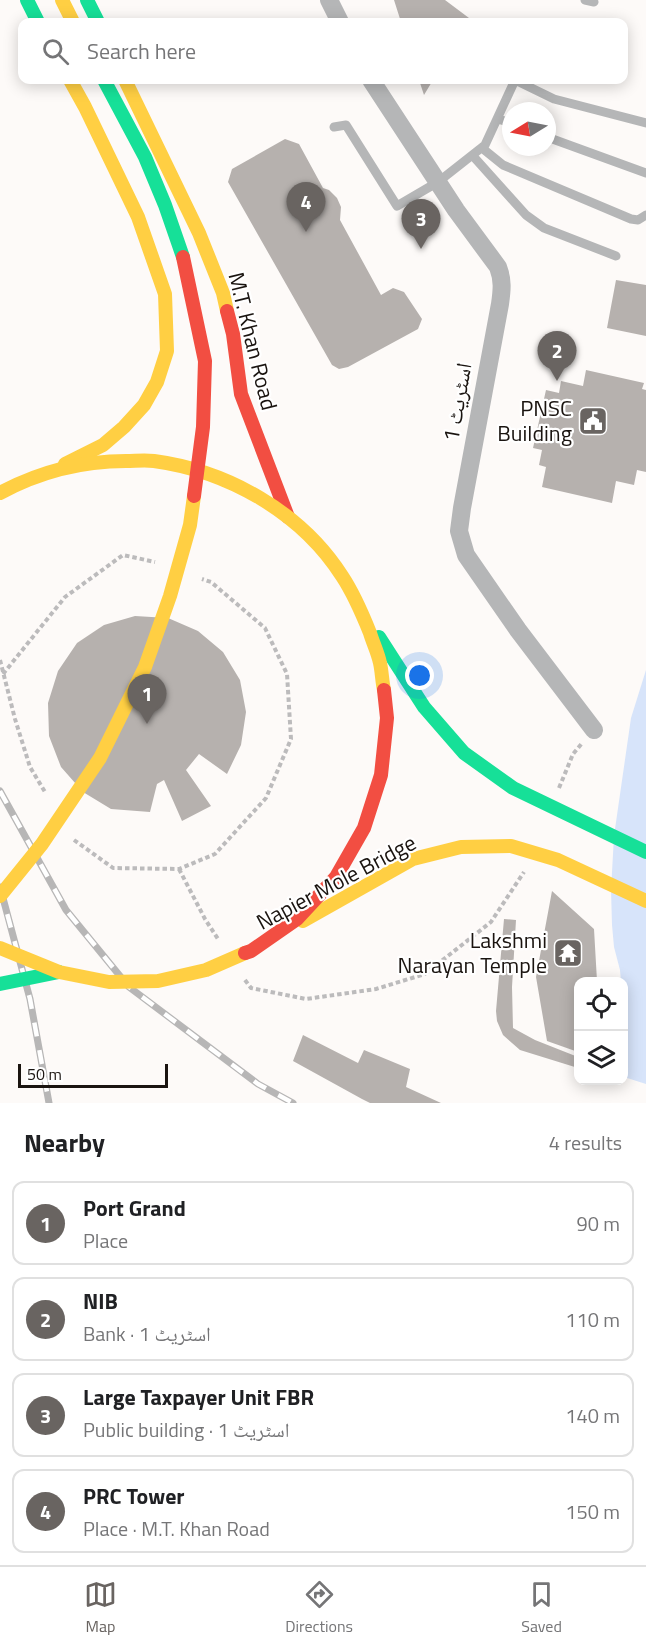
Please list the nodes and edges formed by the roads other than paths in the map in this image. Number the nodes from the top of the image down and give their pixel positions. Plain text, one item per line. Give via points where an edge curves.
1 (27, 0) edge
2 (51, 0) edge
3 (62, 0) edge
4 (87, 0) edge
5 (329, 0) edge
6 (36, 18) edge
7 (61, 18) edge
8 (71, 18) edge
9 (96, 18) edge
10 (338, 18) edge
11 (72, 84) edge
12 (95, 84) edge
13 (106, 84) edge
14 (127, 84) edge
15 (374, 84) edge
16 (513, 84) edge
17 (523, 84) edge
18 (498, 118) junction
19 (502, 120) edge
20 (646, 123) edge
21 (334, 127) dead end
22 (556, 139) edge
23 (482, 148) junction
24 (473, 156) junction
25 (646, 173) edge
26 (438, 182) junction
27 (646, 215) edge
28 (616, 256) dead end
29 (191, 366) dead end
30 (185, 449) dead end
31 (54, 470) junction
32 (180, 484) dead end
33 (0, 493) edge
34 (288, 517) junction
35 (159, 584) dead end
36 (361, 609) junction
37 (112, 703) dead end
38 (594, 730) road end
39 (60, 793) dead end
40 (646, 852) edge
41 (0, 876) edge
42 (0, 896) edge
43 (646, 901) edge
44 (0, 948) edge
45 (251, 951) junction
46 (59, 972) junction
47 (0, 984) edge

1 - 6 main road
2 - 7 main road
3 - 8 main road
4 - 9 main road
5 - 10 street
11 - 31 main road, bridge via 138,217 165,294 167,351 144,405 124,427 104,445
12 - 29 main road via 155,211 182,299
13 - 42 main road, bridge via 145,157 182,250 205,361 201,438 190,525 145,668 100,758 42,844
14 - 34 main road, M.T. Khan Road via 199,233 223,293 241,394
15 - 26 street, اسٹریٹ 1
16 - 18 lane
17 - 20 lane via 554,99
18 - 19 lane
18 - 23 lane
21 - 26 lane via 345,125 397,206
22 - 25 lane
23 - 24 lane
23 - 27 lane via 503,165 631,219
24 - 26 lane
24 - 28 lane via 536,223
26 - 38 street, اسٹریٹ 1 via 498,267 502,283 459,531 466,555
30 - 32 main road
31 - 33 main road, bridge
31 - 34 main road, bridge via 103,461 152,461 201,471 247,490
34 - 36 main road, bridge via 342,575
35 - 37 main road via 133,662
36 - 40 main road, bridge via 424,707 464,753 513,788
36 - 45 main road, bridge via 380,662 387,718 381,775 364,828 336,877 297,919
39 - 41 main road
43 - 45 main road, Napier Mole Bridge, bridge via 558,860 511,846 461,847 413,860
44 - 46 main road, bridge
45 - 46 main road, bridge via 206,970 158,981 109,982
46 - 47 main road, bridge

